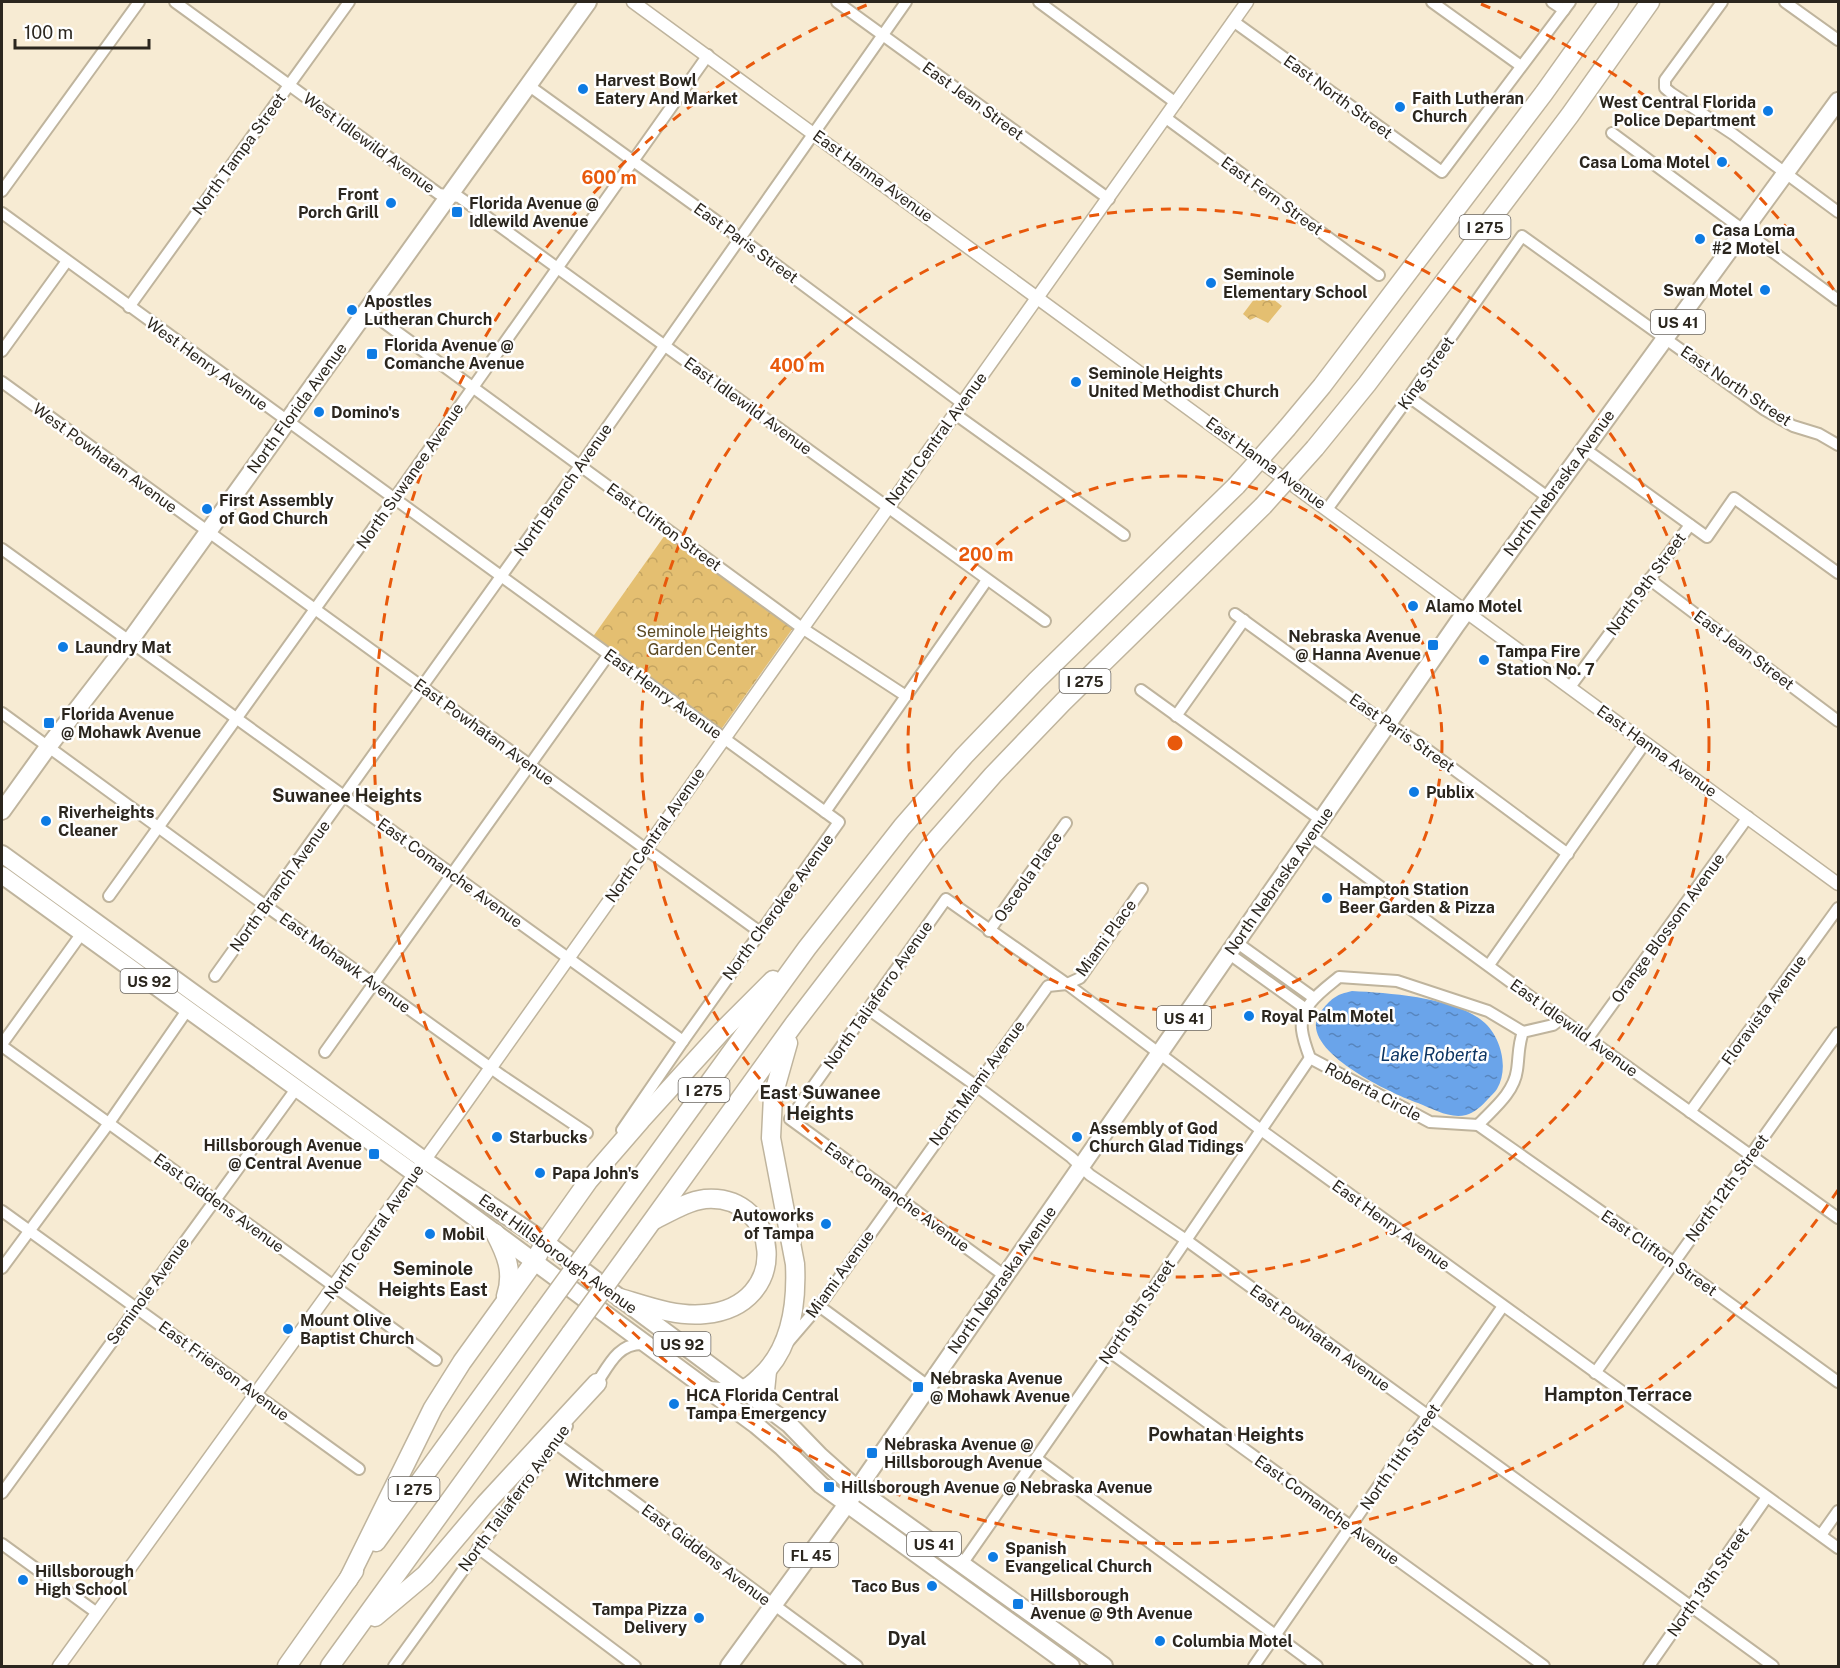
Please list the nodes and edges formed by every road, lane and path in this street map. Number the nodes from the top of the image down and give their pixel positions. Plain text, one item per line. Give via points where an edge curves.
1 (138, 2) edge
2 (175, 2) edge
3 (349, 2) edge
4 (588, 2) edge
5 (633, 2) edge
6 (837, 2) edge
7 (906, 2) edge
8 (1039, 2) edge
9 (1432, 2) edge
10 (1552, 2) edge
11 (1609, 2) edge
12 (1650, 2) edge
13 (1722, 2) edge
14 (1785, 2) edge
15 (1243, 3) edge
16 (1567, 6) edge
17 (1233, 21) junction
18 (882, 34) junction
19 (1839, 40) edge
20 (708, 55) junction
21 (1521, 66) junction
22 (289, 85) junction
23 (528, 85) junction
24 (1839, 101) edge
25 (1176, 103) junction
26 (1166, 118) junction
27 (814, 133) junction
28 (1612, 133) dead end
29 (633, 161) junction
30 (1786, 173) junction
31 (2, 191) edge
32 (449, 197) junction
33 (1109, 200) junction
34 (1839, 212) edge
35 (2, 213) edge
36 (1744, 231) junction
37 (1522, 236) joint
38 (740, 238) junction
39 (67, 261) junction
40 (558, 267) junction
41 (1379, 275) dead end
42 (1038, 297) junction
43 (1839, 300) edge
44 (129, 307) junction
45 (367, 310) junction
46 (1666, 338) junction
47 (665, 345) junction
48 (2, 351) edge
49 (2, 382) edge
50 (473, 387) junction
51 (1409, 397) junction
52 (962, 403) junction
53 (955, 414) junction
54 (287, 422) junction
55 (1839, 445) edge
56 (1585, 449) junction
57 (580, 466) junction
58 (1549, 498) junction
59 (394, 499) junction
60 (887, 508) junction
61 (1328, 508) junction
62 (1690, 525) junction
63 (208, 533) junction
64 (1124, 535) dead end
65 (2, 549) edge
66 (1839, 573) edge
67 (501, 577) junction
68 (1649, 579) junction
69 (987, 580) junction
70 (314, 610) junction
71 (1466, 612) junction
72 (1045, 621) dead end
73 (802, 628) junction
74 (129, 642) junction
75 (609, 654) junction
76 (1570, 687) junction
77 (422, 688) junction
78 (1141, 690) dead end
79 (906, 696) junction
80 (2, 712) edge
81 (1176, 716) junction
82 (237, 720) junction
83 (1839, 721) edge
84 (1389, 723) junction
85 (724, 738) junction
86 (1646, 743) junction
87 (48, 747) junction
88 (530, 765) junction
89 (344, 797) junction
90 (2, 811) edge
91 (825, 812) junction
92 (1748, 818) junction
93 (1321, 820) junction
94 (1066, 823) dead end
95 (159, 829) junction
96 (1311, 836) junction
97 (645, 849) junction
98 (2, 854) edge
99 (1568, 854) junction
100 (2, 874) edge
101 (452, 874) junction
102 (1839, 884) edge
103 (1142, 889) dead end
104 (109, 896) dead end
105 (946, 899) joint
106 (266, 906) junction
107 (1839, 908) edge
108 (989, 931) junction
109 (760, 932) junction
110 (82, 933) junction
111 (807, 948) junction
112 (1232, 948) junction
113 (568, 959) junction
114 (1489, 965) junction
115 (215, 976) dead end
116 (374, 984) junction
117 (1067, 984) junction
118 (1314, 998) junction
119 (188, 1009) junction
120 (868, 1009) junction
121 (1306, 1009) junction
122 (1561, 1019) junction
123 (794, 1024) junction
124 (1523, 1032) junction
125 (1588, 1038) junction
126 (683, 1041) junction
127 (1836, 1041) edge
128 (2, 1045) edge
129 (325, 1052) dead end
130 (1159, 1054) junction
131 (1310, 1058) junction
132 (491, 1068) junction
133 (975, 1085) junction
134 (296, 1089) junction
135 (1690, 1112) junction
136 (789, 1119) joint
137 (109, 1123) junction
138 (1478, 1125) junction
139 (1261, 1130) junction
140 (587, 1133) dead end
141 (1751, 1155) junction
142 (1080, 1166) junction
143 (419, 1167) junction
144 (589, 1180) junction
145 (897, 1197) junction
146 (215, 1200) junction
147 (2, 1211) edge
148 (1839, 1218) edge
149 (652, 1221) junction
150 (28, 1230) junction
151 (495, 1233) junction
152 (1186, 1240) junction
153 (545, 1242) junction
154 (534, 1262) junction
155 (1673, 1262) junction
156 (2, 1268) edge
157 (1005, 1276) junction
158 (335, 1287) junction
159 (620, 1298) junction
160 (504, 1301) junction
161 (819, 1306) junction
162 (1503, 1306) junction
163 (136, 1308) junction
164 (643, 1344) junction
165 (782, 1350) junction
166 (1110, 1352) junction
167 (436, 1360) dead end
168 (767, 1371) junction
169 (1594, 1373) junction
170 (1839, 1382) edge
171 (597, 1383) junction
172 (928, 1386) junction
173 (744, 1389) junction
174 (709, 1391) junction
175 (256, 1395) junction
176 (766, 1406) junction
177 (1427, 1417) junction
178 (555, 1443) junction
179 (1037, 1459) junction
180 (359, 1469) dead end
181 (857, 1489) junction
182 (2, 1493) edge
183 (1767, 1497) junction
184 (847, 1504) junction
185 (1839, 1511) edge
186 (1351, 1528) junction
187 (1821, 1535) junction
188 (2, 1544) edge
189 (478, 1548) junction
190 (1839, 1548) edge
191 (962, 1564) junction
192 (348, 1580) junction
193 (774, 1606) junction
194 (1690, 1607) junction
195 (97, 1613) junction
196 (355, 1633) junction
197 (1276, 1636) junction
198 (1044, 1647) junction
199 (399, 1665) edge
200 (59, 1666) edge
201 (287, 1666) edge
202 (330, 1666) edge
203 (635, 1666) edge
204 (729, 1666) edge
205 (857, 1666) edge
206 (1071, 1666) edge
207 (1090, 1666) edge
208 (1104, 1666) edge
209 (1254, 1666) edge
210 (1317, 1666) edge
211 (1544, 1666) edge
212 (1649, 1666) edge
213 (1773, 1666) edge

1 - 31 street
2 - 22 street, West Idlewild Avenue
3 - 22 street, North Tampa Street
4 - 23 main road, North Florida Avenue
5 - 20 street, East Hanna Avenue
6 - 18 street, East Jean Street
7 - 18 street, North Branch Avenue
8 - 25 street
9 - 21 street
10 - 16 street
11 - 111 highway, I 275, bridge via 1544,93 1287,428 1236,486 972,747 902,827
12 - 123 highway, I 275, bridge via 1570,115 1315,448 1263,506 993,775 898,886
13 - 30 street via 1665,80 1665,88
14 - 19 street
15 - 17 street, North Central Avenue
16 - 21 street
17 - 21 street, East North Street via 1442,172
17 - 25 street, North Central Avenue
18 - 27 street, North Branch Avenue
18 - 33 street, East Jean Street
20 - 27 street, East Hanna Avenue
20 - 29 street, North Suwanee Avenue
22 - 32 street, West Idlewild Avenue via 439,194
22 - 44 street, North Tampa Street
23 - 29 street, East Paris Street
23 - 32 main road, North Florida Avenue
24 - 30 main road, North Nebraska Avenue / US 41
25 - 26 street, North Central Avenue
26 - 33 street, North Central Avenue
26 - 41 street, East Fern Street
27 - 38 street, North Branch Avenue
27 - 42 street, East Hanna Avenue
28 - 36 street
29 - 38 street, East Paris Street
29 - 40 street, North Suwanee Avenue
30 - 34 street
30 - 36 main road, North Nebraska Avenue / US 41
32 - 40 street, East Idlewild Avenue via 459,197
32 - 45 main road, North Florida Avenue
33 - 42 street, North Central Avenue
35 - 39 street, West Henry Avenue
36 - 43 street
36 - 46 main road, North Nebraska Avenue / US 41
37 - 46 street, East North Street
37 - 51 street, King Street
38 - 47 street, North Branch Avenue
38 - 52 street, East Paris Street
39 - 44 street, West Henry Avenue
39 - 48 street
40 - 47 street, East Idlewild Avenue
40 - 50 street, North Suwanee Avenue
42 - 52 street, North Central Avenue
42 - 61 street, East Hanna Avenue
44 - 54 street, West Henry Avenue
45 - 50 street, East Clifton Street
45 - 54 main road, North Florida Avenue
46 - 55 street, East North Street via 1765,410
46 - 56 main road, North Nebraska Avenue / US 41
47 - 57 street, North Branch Avenue
47 - 60 street, East Idlewild Avenue
49 - 63 street, West Powhatan Avenue
50 - 57 street, East Clifton Street
50 - 59 street, North Suwanee Avenue
51 - 58 street
51 - 61 street, King Street
52 - 53 street, North Central Avenue
53 - 60 street, North Central Avenue
53 - 64 street
54 - 59 street, West Henry Avenue
54 - 63 main road, North Florida Avenue
56 - 58 main road, North Nebraska Avenue / US 41
56 - 62 street
57 - 67 street, North Branch Avenue
57 - 73 street, East Clifton Street
58 - 71 main road, North Nebraska Avenue / US 41
59 - 67 street, West Henry Avenue
59 - 70 street, North Suwanee Avenue
60 - 69 street, East Idlewild Avenue
60 - 73 street, North Central Avenue
61 - 71 street, East Hanna Avenue
62 - 66 street, North 9th Street via 1707,537 1734,498
62 - 68 street, North 9th Street
63 - 70 street, East Powhatan Avenue
63 - 74 main road, North Florida Avenue
65 - 74 street, East Comanche Avenue
67 - 75 street, East Henry Avenue
67 - 77 street, North Branch Avenue
68 - 76 street, North 9th Street
68 - 83 street, East Jean Street
69 - 72 street, East Idlewild Avenue
69 - 79 street, North Cherokee Avenue
70 - 77 street, East Powhatan Avenue
70 - 82 street, North Suwanee Avenue
71 - 76 street, East Hanna Avenue
71 - 84 main road, North Nebraska Avenue / US 41
73 - 79 street, East Clifton Street
73 - 85 street, North Central Avenue
74 - 82 street, East Comanche Avenue
74 - 87 main road, North Florida Avenue
75 - 85 street, East Henry Avenue
75 - 88 street
76 - 86 street, East Hanna Avenue
77 - 88 street, East Powhatan Avenue
77 - 89 street, North Branch Avenue
78 - 81 street
79 - 91 street, North Cherokee Avenue
80 - 87 street, East Mohawk Avenue
81 - 84 street, East Paris Street via 1240,617
81 - 93 street
82 - 89 street, East Comanche Avenue
82 - 95 street, North Suwanee Avenue
84 - 93 main road, North Nebraska Avenue / US 41
84 - 99 street, East Paris Street
85 - 91 street, East Henry Avenue
85 - 97 street, North Central Avenue
86 - 92 street, East Hanna Avenue
86 - 99 street
87 - 90 main road, North Florida Avenue
87 - 95 street, East Mohawk Avenue
88 - 97 street, East Powhatan Avenue
88 - 101 street
89 - 101 street, East Comanche Avenue
89 - 106 street, North Branch Avenue
91 - 109 street, North Cherokee Avenue via 839,822
92 - 102 street, East Hanna Avenue
92 - 125 street, Orange Blossom Avenue
93 - 96 main road, North Nebraska Avenue / US 41
94 - 108 street, Osceola Place
95 - 104 street, North Suwanee Avenue
95 - 106 street, East Mohawk Avenue
96 - 112 main road, North Nebraska Avenue / US 41
96 - 114 street, East Idlewild Avenue
97 - 109 street, East Powhatan Avenue
97 - 113 street, North Central Avenue
98 - 143 main road, East Hillsborough Avenue / US 92
99 - 114 street
100 - 110 main road, East Hillsborough Avenue / US 92
101 - 113 street, East Comanche Avenue
101 - 116 street
103 - 117 street, Miami Place via 1080,978
105 - 108 street, East Henry Avenue
105 - 120 street, North Taliaferro Avenue
106 - 115 street, North Branch Avenue
106 - 116 street, East Mohawk Avenue
107 - 135 street, Floravista Avenue
108 - 117 street, East Henry Avenue
109 - 126 street, North Cherokee Avenue
110 - 119 main road, East Hillsborough Avenue / US 92
110 - 128 street
111 - 144 highway via 722,1031
111 - 192 highway, I 275, bridge
112 - 118 street
112 - 121 street
112 - 130 main road, North Nebraska Avenue / US 41
113 - 126 street, East Comanche Avenue
113 - 132 street, North Central Avenue
114 - 122 street, East Idlewild Avenue
116 - 129 street
116 - 132 street, East Mohawk Avenue
117 - 130 street, East Henry Avenue
117 - 133 street, North Miami Avenue via 1048,986
118 - 121 street
118 - 124 street via 1339,977 1397,981 1488,1011
119 - 134 main road, East Hillsborough Avenue / US 92
119 - 137 street
120 - 133 street, East Powhatan Avenue
120 - 136 street, North Taliaferro Avenue
121 - 131 street, Roberta Circle via 1301,1029
122 - 124 street via 1553,1025
122 - 125 street, East Idlewild Avenue
123 - 149 highway, I 275
123 - 165 highway via 779,1068 771,1124 796,1282 793,1312
124 - 138 street via 1517,1073 1508,1094
125 - 135 street, East Idlewild Avenue
126 - 144 street, North Cherokee Avenue
127 - 141 street, North 12th Street
128 - 137 street, East Giddens Avenue
130 - 139 street, East Henry Avenue
130 - 142 main road, North Nebraska Avenue / US 41
131 - 138 street, Roberta Circle via 1430,1122
131 - 139 street, North 9th Street
132 - 140 street, East Mohawk Avenue
132 - 143 street, North Central Avenue
133 - 142 street, East Powhatan Avenue
133 - 145 street, North Miami Avenue
134 - 143 main road, East Hillsborough Avenue / US 92
134 - 146 street, Seminole Avenue
135 - 141 street, East Idlewild Avenue
136 - 145 street, East Comanche Avenue
137 - 146 street, East Giddens Avenue
137 - 150 street
138 - 155 street, East Clifton Street
139 - 152 street, North 9th Street
139 - 162 street, East Henry Avenue
141 - 148 street, East Idlewild Avenue
141 - 155 street, North 12th Street
142 - 152 street, East Powhatan Avenue
142 - 157 main road, North Nebraska Avenue / US 41
143 - 151 main road, East Hillsborough Avenue / US 92
143 - 153 main road, East Hillsborough Avenue / US 92
143 - 158 street, North Central Avenue
144 - 153 highway
145 - 157 street, East Comanche Avenue
145 - 161 street, Miami Avenue
146 - 158 street, East Giddens Avenue
146 - 163 street, Seminole Avenue
147 - 150 street, East Frierson Avenue
149 - 159 highway via 699,1200 736,1205 752,1217 763,1233 767,1256 762,1279 754,1293 738,1305 707,1314 681,1314
149 - 196 highway, I 275, bridge
150 - 156 street
150 - 163 street, East Frierson Avenue
151 - 154 main road, East Hillsborough Avenue / US 92
151 - 160 highway via 510,1269
152 - 166 street, North 9th Street
152 - 177 street, East Powhatan Avenue
153 - 154 highway
153 - 159 main road, East Hillsborough Avenue / US 92
154 - 160 highway
154 - 164 main road, East Hillsborough Avenue / US 92
155 - 169 street, North 12th Street
155 - 170 street, East Clifton Street
157 - 172 main road, North Nebraska Avenue / US 41
158 - 167 street, East Giddens Avenue
158 - 175 street, North Central Avenue
159 - 173 main road, East Hillsborough Avenue / US 92
160 - 192 highway via 433,1408
161 - 165 street, Miami Avenue
161 - 172 street
162 - 169 street, East Henry Avenue
162 - 177 street, North 11th Street
163 - 175 street, East Frierson Avenue
163 - 182 street, Seminole Avenue
164 - 171 street, North Taliaferro Avenue via 629,1344 620,1351
164 - 174 main road, East Hillsborough Avenue / US 92
165 - 168 highway
166 - 179 street, North 9th Street
166 - 186 street, East Comanche Avenue
168 - 173 highway
168 - 176 highway
169 - 183 street, East Henry Avenue
171 - 178 street, North Taliaferro Avenue
171 - 196 highway via 424,1575
172 - 181 main road, North Nebraska Avenue / US 41
173 - 174 highway
173 - 176 main road, East Hillsborough Avenue / US 92
174 - 184 main road, East Hillsborough Avenue / US 92 via 763,1431 820,1485
175 - 180 street, East Frierson Avenue
175 - 195 street, North Central Avenue
176 - 181 main road, East Hillsborough Avenue / US 92
177 - 186 street, North 11th Street
177 - 194 street, East Powhatan Avenue
178 - 189 street, North Taliaferro Avenue
178 - 193 street, East Giddens Avenue
179 - 191 street, North 9th Street
179 - 197 street
181 - 184 main road, North Nebraska Avenue / US 41
181 - 191 main road, East Hillsborough Avenue / US 41
183 - 187 street, East Henry Avenue
183 - 194 street, North 13th Street
184 - 193 main road, North Nebraska Avenue / FL 45
184 - 198 main road, East Hillsborough Avenue / US 41
185 - 187 street
186 - 197 street, North 11th Street
186 - 211 street, East Comanche Avenue
187 - 190 street, East Henry Avenue
188 - 195 street
189 - 199 street, North Taliaferro Avenue
189 - 203 street
191 - 208 main road, East Hillsborough Avenue / US 41
192 - 201 highway, I 275
193 - 204 main road, North Nebraska Avenue / FL 45
193 - 205 street, East Giddens Avenue
194 - 212 street, North 13th Street
194 - 213 street, East Powhatan Avenue
195 - 200 street, North Central Avenue
196 - 202 highway, I 275
197 - 209 street, North 11th Street
197 - 210 street
198 - 206 main road, East Hillsborough Avenue / US 41
198 - 207 main road via 1056,1644

